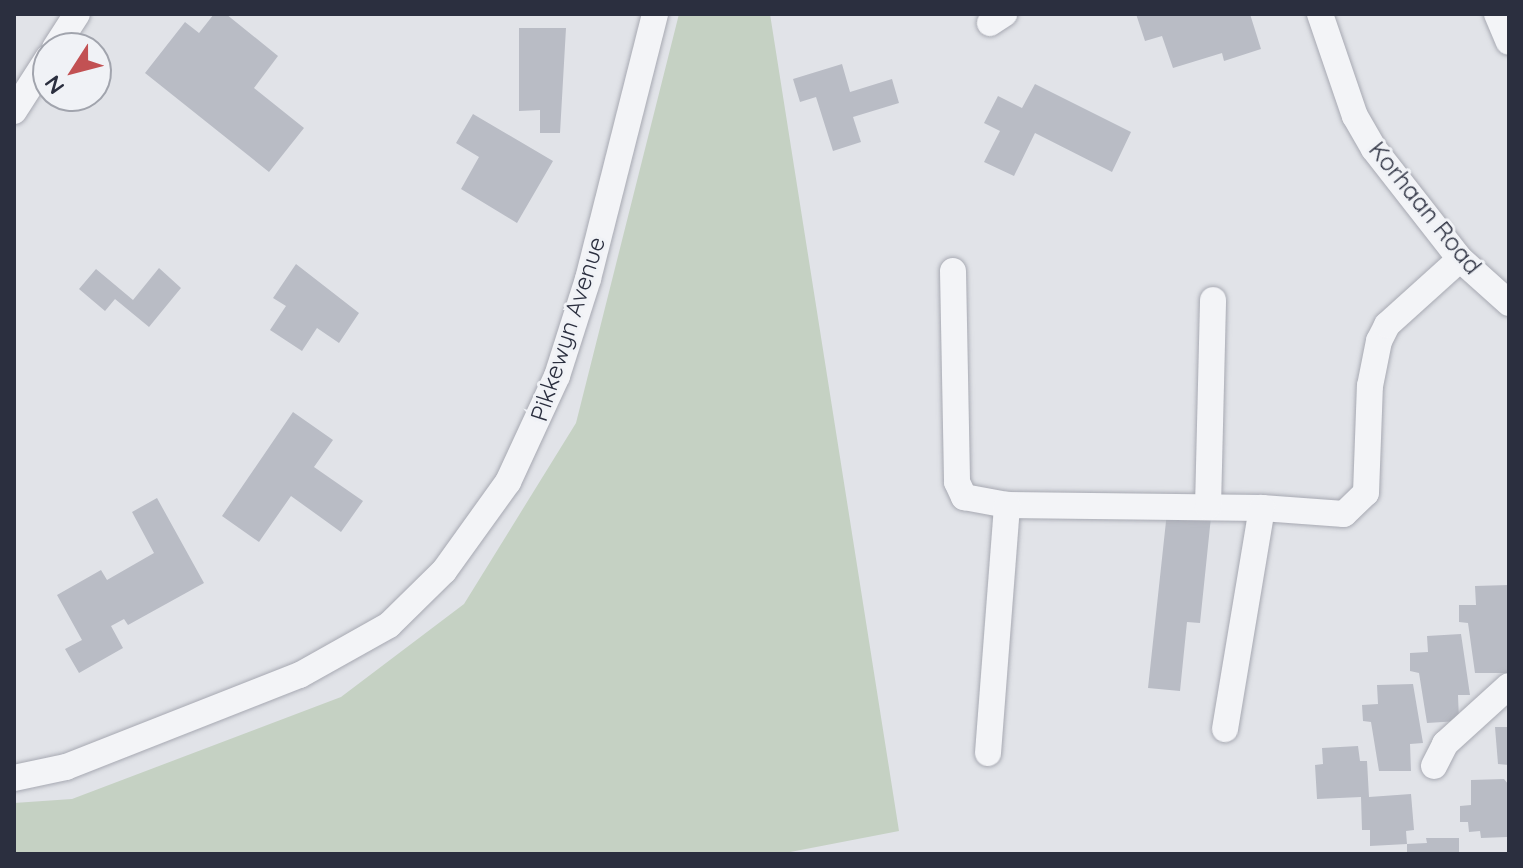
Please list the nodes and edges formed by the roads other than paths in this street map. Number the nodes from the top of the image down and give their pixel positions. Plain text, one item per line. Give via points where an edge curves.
1 (77, 14) edge
2 (655, 14) edge
3 (1320, 14) edge
4 (1497, 14) edge
5 (65, 32) edge
6 (1509, 42) edge
7 (32, 83) edge
8 (14, 111) edge
9 (1460, 259) junction
10 (953, 271) dead end
11 (1213, 300) dead end
12 (1509, 303) edge
13 (1007, 505) junction
14 (1208, 507) junction
15 (1262, 508) junction
16 (1509, 686) edge
17 (1225, 729) dead end
18 (988, 753) dead end
19 (1434, 766) dead end
20 (14, 778) edge

1 - 5 street
2 - 20 street, Pikkewyn Avenue via 588,279 557,376 508,482 444,571 389,625 300,675 66,767
3 - 9 street, Korhaan Road via 1355,116 1374,149
4 - 6 street
7 - 8 street
9 - 12 street, Korhaan Road
9 - 15 street via 1387,325 1379,341 1361,502 1344,514
10 - 13 street via 957,482 970,501
11 - 14 street
13 - 14 street
13 - 18 street
14 - 15 street
15 - 17 street
16 - 19 street via 1445,744

